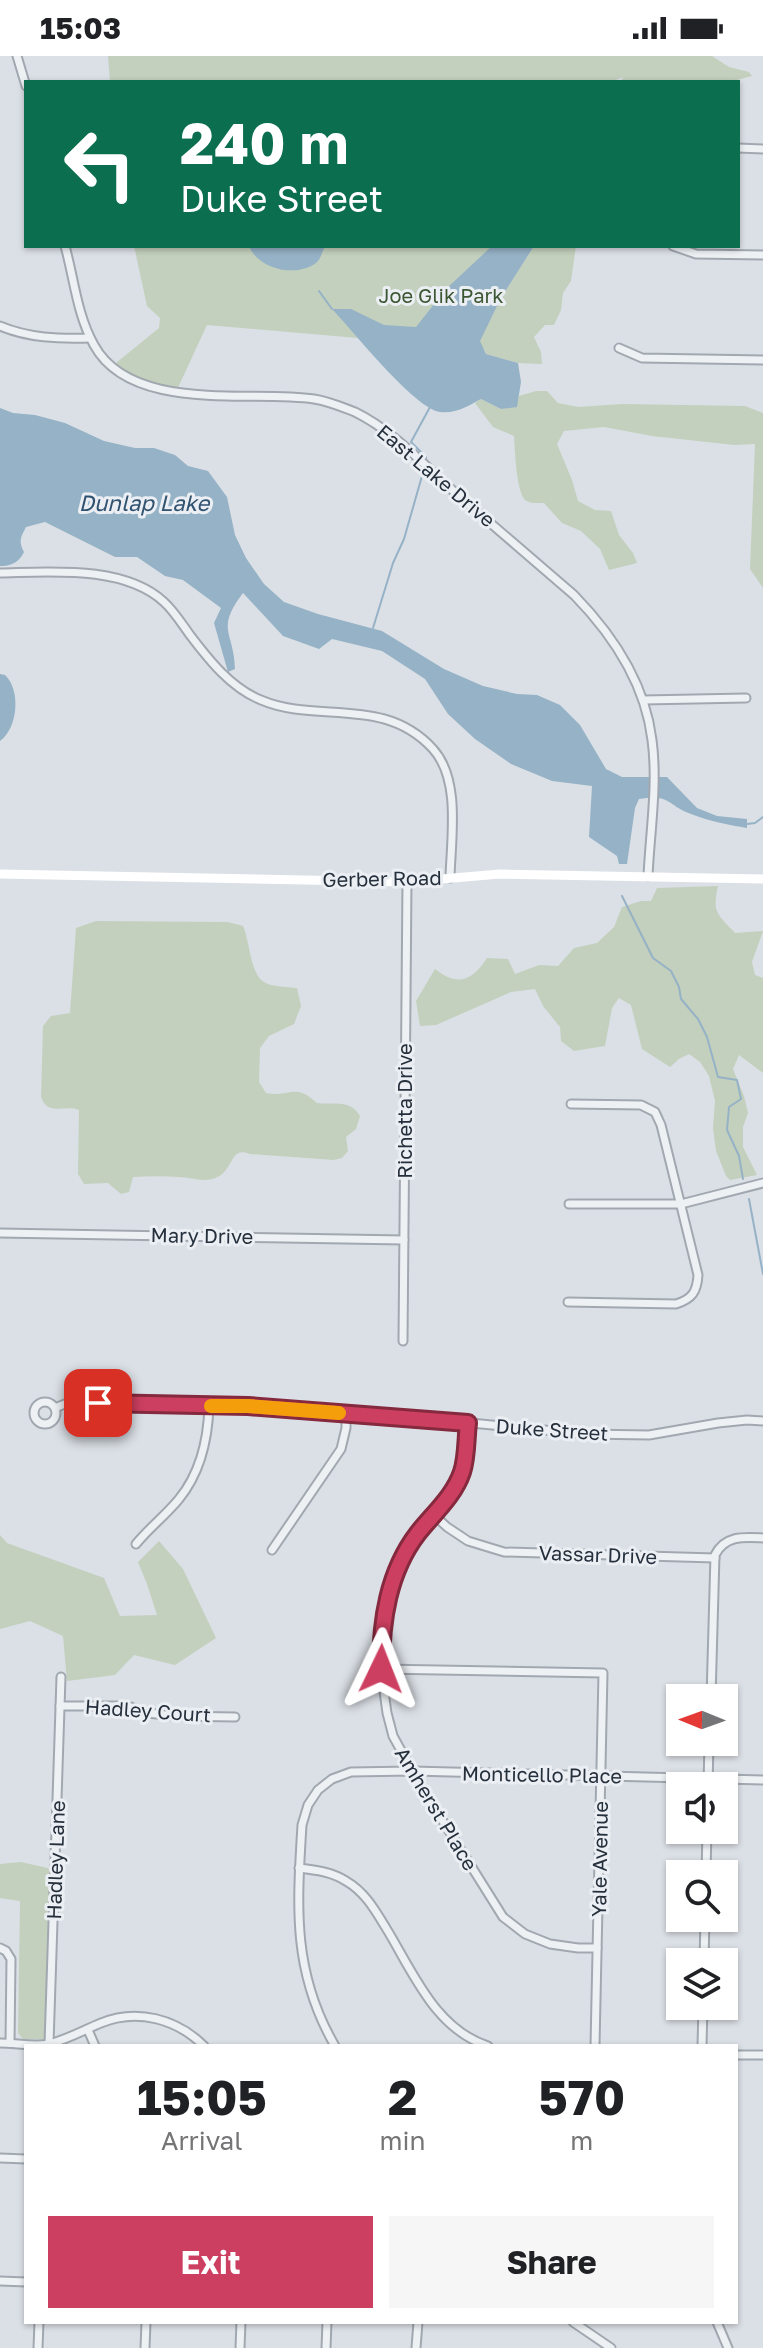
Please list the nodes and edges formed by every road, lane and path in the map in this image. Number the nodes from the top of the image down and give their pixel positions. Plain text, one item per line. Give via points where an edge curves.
1 (17, 56) edge
2 (24, 80) edge
3 (740, 148) edge
4 (763, 149) edge
5 (66, 248) edge
6 (679, 248) edge
7 (763, 255) edge
8 (0, 326) edge
9 (90, 338) junction
10 (619, 348) dead end
11 (763, 360) edge
12 (0, 573) edge
13 (746, 698) dead end
14 (643, 700) junction
15 (0, 874) edge
16 (648, 876) junction
17 (450, 878) junction
18 (763, 879) edge
19 (407, 882) junction
20 (571, 1104) dead end
21 (763, 1183) edge
22 (569, 1204) dead end
23 (681, 1204) junction
24 (0, 1233) edge
25 (404, 1240) junction
26 (568, 1302) dead end
27 (403, 1341) dead end
28 (209, 1406) junction
29 (55, 1408) dead end
30 (346, 1413) junction
31 (763, 1421) edge
32 (468, 1423) junction
33 (434, 1515) junction
34 (763, 1538) edge
35 (136, 1544) dead end
36 (272, 1550) dead end
37 (715, 1558) junction
38 (381, 1669) junction
39 (61, 1677) dead end
40 (711, 1684) edge
41 (60, 1706) junction
42 (235, 1717) dead end
43 (412, 1771) junction
44 (602, 1776) junction
45 (666, 1780) edge
46 (763, 1780) edge
47 (738, 1781) edge
48 (299, 1868) junction
49 (0, 1948) edge
50 (597, 1948) junction
51 (703, 2020) edge
52 (88, 2030) junction
53 (0, 2043) edge
54 (10, 2043) junction
55 (24, 2044) edge
56 (44, 2044) edge
57 (47, 2044) edge
58 (94, 2044) edge
59 (201, 2044) edge
60 (334, 2044) edge
61 (484, 2044) edge
62 (595, 2044) edge
63 (702, 2044) edge
64 (738, 2055) edge
65 (763, 2055) edge
66 (0, 2158) edge
67 (24, 2159) edge
68 (0, 2281) edge
69 (24, 2282) edge
70 (39, 2324) edge
71 (146, 2324) edge
72 (241, 2324) edge
73 (327, 2324) edge
74 (418, 2324) edge
75 (576, 2324) edge
76 (718, 2324) edge
77 (38, 2348) edge
78 (145, 2348) edge
79 (240, 2348) edge
80 (326, 2348) edge
81 (416, 2348) edge
82 (611, 2348) edge
83 (728, 2348) edge

1 - 2 street
3 - 4 street
5 - 9 street, East Lake Drive
6 - 7 street via 696,254
8 - 9 street via 42,337
9 - 14 street, East Lake Drive via 101,357 133,381 203,394 317,399 377,425 584,605 618,647
10 - 11 street via 642,358
12 - 17 street via 83,573 144,588 165,602 224,675 249,694 292,709 374,716 415,734 439,757 448,776
13 - 14 street
14 - 16 street, East Lake Drive via 653,770
15 - 19 street, Gerber Road
16 - 17 street, Gerber Road
16 - 18 street, Gerber Road
17 - 19 street, Gerber Road
19 - 25 street, Richetta Drive
20 - 23 street via 641,1105 655,1112
21 - 23 street
22 - 23 street
23 - 26 street via 698,1275 688,1300
24 - 25 street, Mary Drive
25 - 27 street, Richetta Drive
28 - 29 street, Duke Street via 67,1403
28 - 30 street, Duke Street
28 - 35 street via 206,1442 194,1478
30 - 32 street, Duke Street
30 - 36 street via 341,1449
31 - 32 street, Duke Street via 649,1435
32 - 33 street, Amherst Place via 462,1472
33 - 37 street, Vassar Drive via 468,1541 504,1552
33 - 38 street, Amherst Place via 406,1551 392,1581 383,1620
34 - 37 street via 727,1540
37 - 40 street
38 - 43 street, Amherst Place via 393,1736
38 - 44 street, Yale Avenue via 603,1673
39 - 41 street, Hadley Lane
41 - 42 street, Hadley Court
41 - 56 street, Hadley Lane
43 - 44 street, Monticello Place
43 - 48 street, Monticello Place via 351,1772 324,1784 304,1813
43 - 50 street, Amherst Place via 503,1917 550,1944
44 - 45 street, Monticello Place
44 - 50 street, Yale Avenue
46 - 47 street, Monticello Place
48 - 60 street via 304,1970
48 - 61 street via 324,1871 357,1889 438,2013
49 - 54 street via 11,1959
50 - 62 street, Yale Avenue
51 - 63 street
52 - 57 street
52 - 58 street
52 - 59 street via 126,2017 153,2018
53 - 54 street
54 - 55 street
64 - 65 street
66 - 67 street
68 - 69 street
70 - 77 street
71 - 78 street
72 - 79 street
73 - 80 street
74 - 81 street
75 - 82 street
76 - 83 street

